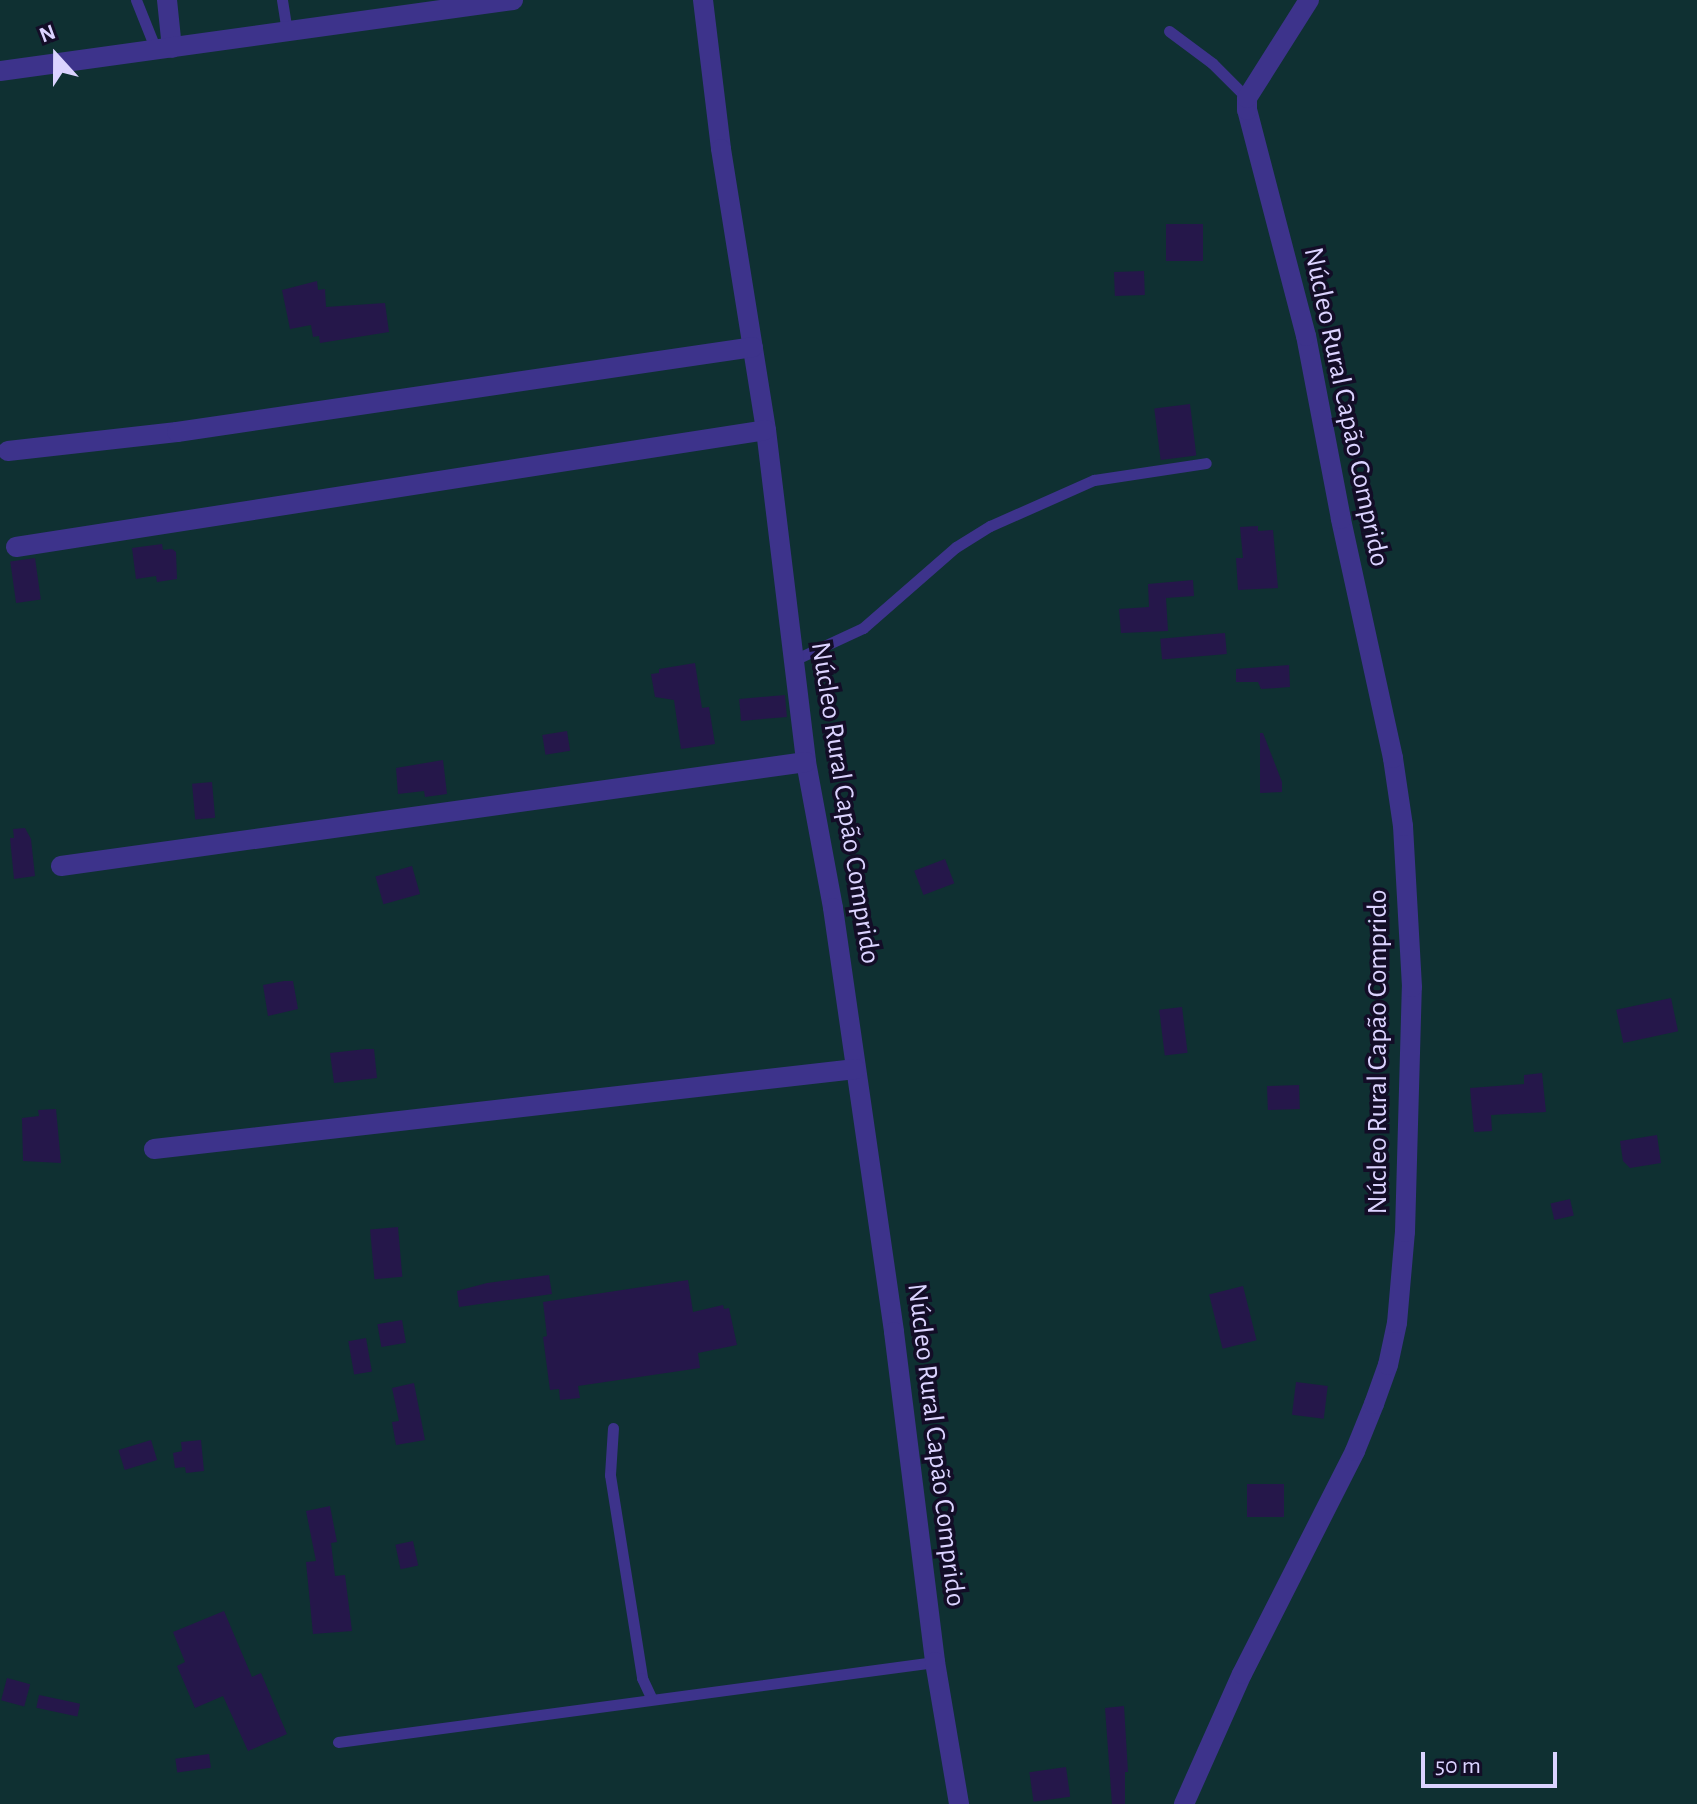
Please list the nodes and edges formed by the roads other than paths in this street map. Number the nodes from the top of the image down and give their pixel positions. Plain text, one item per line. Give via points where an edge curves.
1 (136, 0) edge
2 (167, 0) edge
3 (282, 0) edge
4 (513, 0) edge
5 (703, 0) edge
6 (1309, 0) edge
7 (287, 31) junction
8 (1169, 31) dead end
9 (164, 49) junction
10 (0, 71) edge
11 (1247, 98) junction
12 (753, 347) junction
13 (766, 430) junction
14 (8, 451) dead end
15 (1206, 463) dead end
16 (16, 547) dead end
17 (794, 660) junction
18 (806, 762) junction
19 (61, 866) dead end
20 (855, 1069) junction
21 (154, 1149) dead end
22 (613, 1428) dead end
23 (935, 1662) junction
24 (652, 1699) junction
25 (338, 1742) dead end
26 (959, 1804) edge
27 (1184, 1804) edge

1 - 9 lane
2 - 9 street
3 - 7 lane
4 - 7 street
5 - 12 street, Núcleo Rural Capão Comprido
6 - 11 street
7 - 9 street
8 - 11 lane
9 - 10 street
11 - 27 street, Núcleo Rural Capão Comprido via 1306,336 1393,758 1403,826 1412,987 1409,1142 1399,1308 1388,1365 1355,1451 1242,1674
12 - 13 street, Núcleo Rural Capão Comprido
12 - 14 street via 207,428
13 - 16 street
13 - 17 street, Núcleo Rural Capão Comprido
15 - 17 lane via 1094,480 990,526 956,547 863,628
17 - 18 street, Núcleo Rural Capão Comprido
18 - 19 street
18 - 20 street, Núcleo Rural Capão Comprido
20 - 21 street
20 - 23 street, Núcleo Rural Capão Comprido
22 - 24 lane via 610,1475 642,1678
23 - 24 lane
23 - 26 street, Núcleo Rural Capão Comprido
24 - 25 lane

